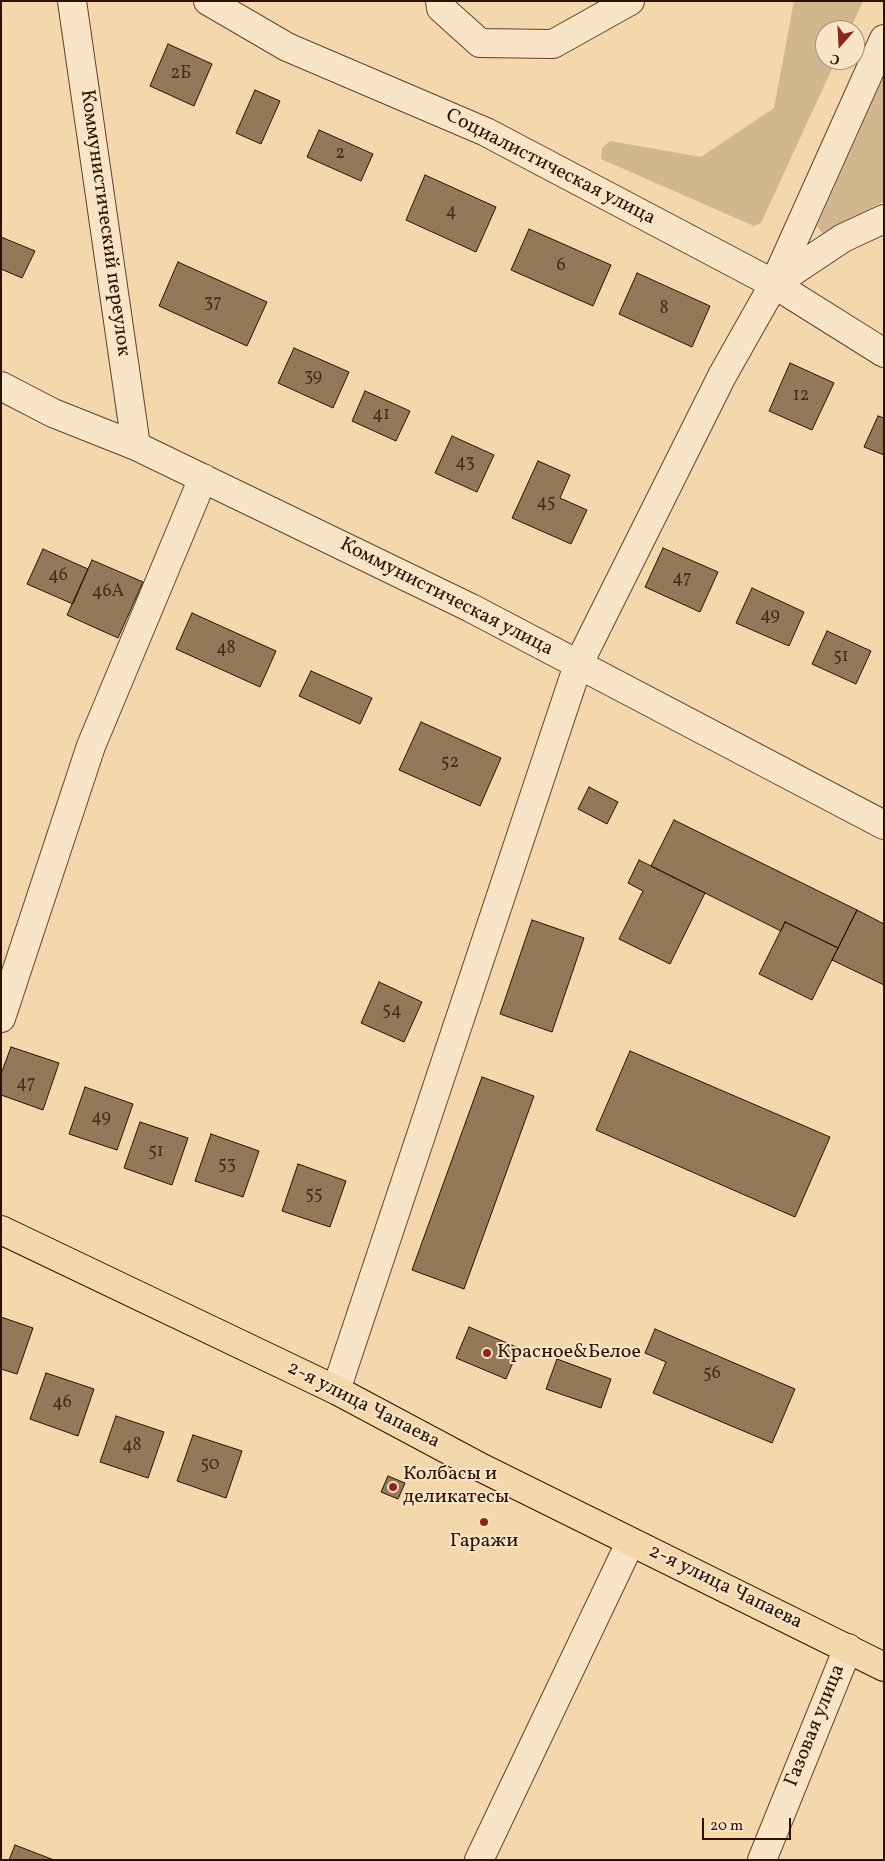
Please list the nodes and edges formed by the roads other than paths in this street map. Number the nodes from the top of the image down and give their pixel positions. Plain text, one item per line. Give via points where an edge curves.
1 (72, 1) edge
2 (208, 1) edge
3 (440, 1) edge
4 (630, 1) edge
5 (884, 39) edge
6 (884, 219) edge
7 (774, 284) junction
8 (884, 353) edge
9 (1, 386) edge
10 (136, 446) junction
11 (203, 478) junction
12 (578, 666) junction
13 (884, 825) edge
14 (1, 1018) edge
15 (1, 1230) edge
16 (336, 1390) junction
17 (630, 1543) junction
18 (848, 1648) junction
19 (884, 1667) edge
20 (479, 1860) edge
21 (762, 1860) edge

1 - 10 street, Коммунистический переулок
2 - 7 street, Социалистическая улица via 287,48 486,132
3 - 4 street via 442,8 480,43 553,44
5 - 7 street
6 - 7 street via 843,238
7 - 8 street, Социалистическая улица
7 - 12 street via 722,376
9 - 10 street, Коммунистическая улица via 53,413
10 - 11 street, Коммунистическая улица
11 - 12 street, Коммунистическая улица via 471,608
11 - 14 street via 91,746
12 - 13 street, Коммунистическая улица
12 - 16 street
15 - 16 main road, 2-я улица Чапаева
16 - 17 main road, 2-я улица Чапаева
17 - 18 main road, 2-я улица Чапаева
17 - 20 street
18 - 19 main road, 2-я улица Чапаева
18 - 21 street, Газовая улица

